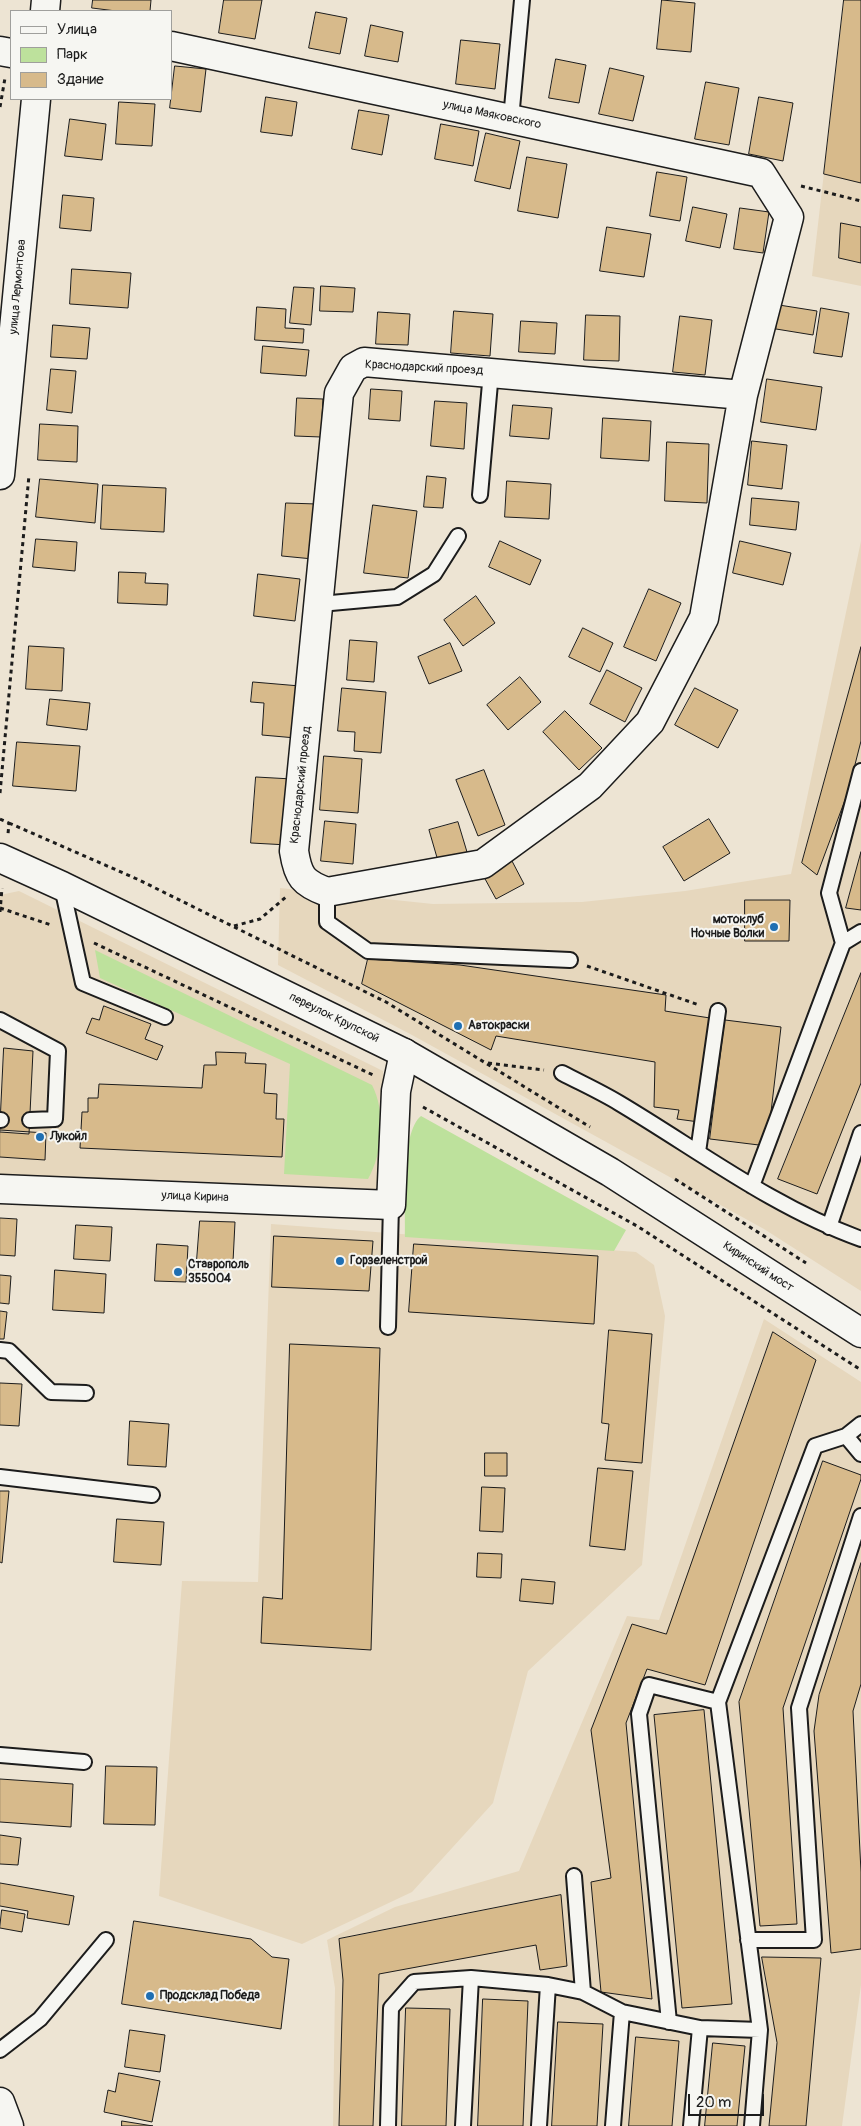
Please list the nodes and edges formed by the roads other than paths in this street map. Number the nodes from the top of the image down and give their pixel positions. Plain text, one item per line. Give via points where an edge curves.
1 (522, 0) edge
2 (172, 46) edge
3 (36, 100) edge
4 (511, 120) junction
5 (491, 372) junction
6 (743, 396) junction
7 (0, 475) edge
8 (480, 495) dead end
9 (458, 536) dead end
10 (320, 604) junction
11 (861, 771) edge
12 (0, 858) edge
13 (62, 886) junction
14 (327, 892) junction
15 (861, 932) edge
16 (843, 943) junction
17 (570, 960) road end
18 (718, 1012) road end
19 (165, 1017) dead end
20 (0, 1020) edge
21 (404, 1053) junction
22 (562, 1073) road end
23 (30, 1120) dead end
24 (861, 1134) edge
25 (698, 1152) junction
26 (752, 1186) junction
27 (0, 1189) edge
28 (655, 1201) joint
29 (391, 1205) junction
30 (829, 1227) junction
31 (861, 1239) edge
32 (388, 1328) dead end
33 (861, 1333) edge
34 (0, 1350) edge
35 (86, 1393) dead end
36 (861, 1424) edge
37 (846, 1436) junction
38 (861, 1454) edge
39 (0, 1477) edge
40 (152, 1496) dead end
41 (861, 1516) edge
42 (718, 1702) junction
43 (0, 1756) edge
44 (84, 1762) dead end
45 (574, 1876) dead end
46 (106, 1940) dead end
47 (748, 1940) junction
48 (471, 1978) junction
49 (548, 1985) junction
50 (583, 1992) junction
51 (622, 2012) junction
52 (669, 2022) junction
53 (700, 2028) junction
54 (760, 2030) junction
55 (0, 2050) edge
56 (388, 2126) edge
57 (463, 2126) edge
58 (539, 2126) edge
59 (613, 2126) edge
60 (691, 2126) edge
61 (752, 2126) edge

1 - 4 lane
2 - 4 street, улица Маяковского
3 - 7 street, улица Лермонтова
4 - 6 street, улица Маяковского via 762,173 789,217
5 - 6 street, Краснодарский проезд
5 - 8 lane
5 - 10 street, Краснодарский проезд via 364,362 352,368 340,393
6 - 14 street via 704,618 650,722 590,786 483,864
9 - 10 lane via 434,574 396,597
10 - 14 street, Краснодарский проезд via 294,851 297,871 309,886
11 - 16 lane via 829,893
12 - 13 street, переулок Крупской
13 - 19 lane via 83,983
13 - 21 street, переулок Крупской
14 - 17 lane via 327,922 368,951
15 - 16 lane
16 - 26 lane
18 - 25 lane
20 - 23 lane via 58,1051 55,1119
21 - 28 street, переулок Крупской
21 - 29 street via 396,1091
22 - 25 lane via 617,1102
24 - 30 lane
25 - 26 lane
26 - 30 lane
27 - 29 street, улица Кирина
28 - 33 street, Киринский мост
29 - 32 lane
30 - 31 lane
34 - 35 lane via 9,1351 50,1392
36 - 37 lane
37 - 38 lane
37 - 42 lane via 815,1446
39 - 40 lane
41 - 47 lane via 799,1708 814,1940
42 - 47 lane
42 - 52 lane via 649,1685 639,1714
43 - 44 lane
45 - 50 lane
46 - 55 lane via 40,2019
47 - 54 lane
48 - 49 lane
48 - 56 lane via 414,1982 391,2008
48 - 57 lane
49 - 50 lane
49 - 58 lane
50 - 51 lane
51 - 52 lane
51 - 59 lane
52 - 53 lane
53 - 54 lane
53 - 60 lane
54 - 61 lane

